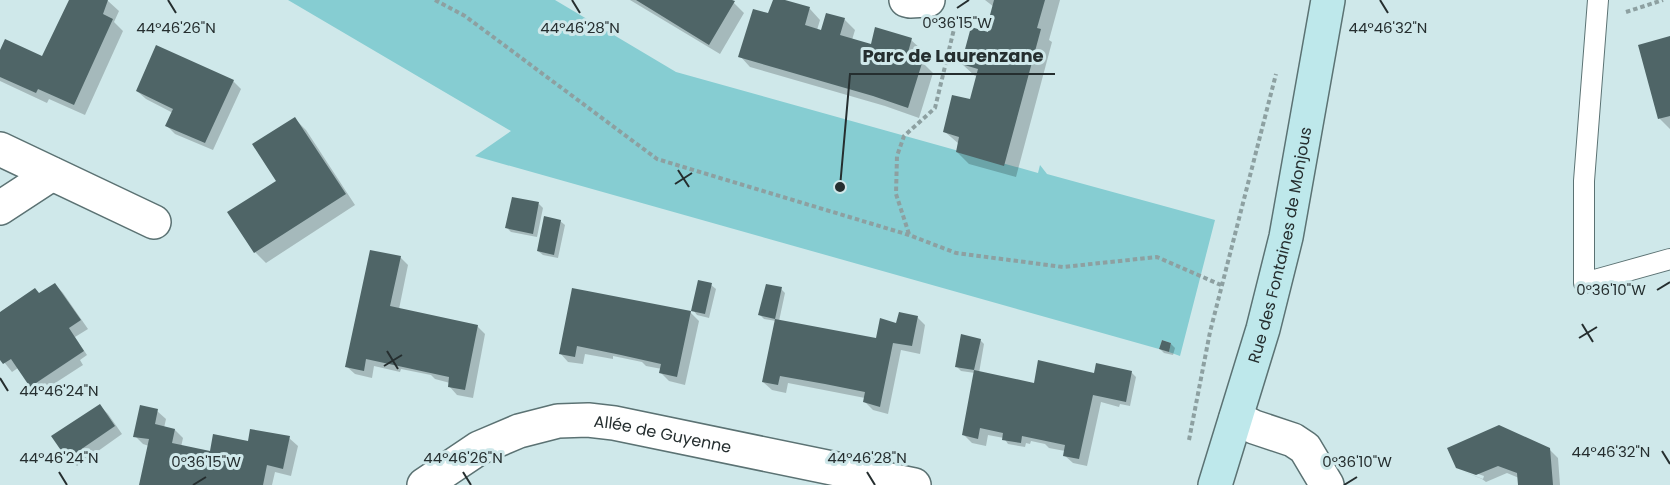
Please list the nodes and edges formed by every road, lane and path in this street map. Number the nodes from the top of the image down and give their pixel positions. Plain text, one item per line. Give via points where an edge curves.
1 (435, 0) edge
2 (906, 0) edge
3 (928, 0) edge
4 (1328, 0) edge
5 (1598, 0) edge
6 (1663, 0) edge
7 (1596, 21) junction
8 (1278, 64) dead end
9 (0, 149) edge
10 (52, 174) junction
11 (0, 208) edge
12 (154, 222) dead end
13 (909, 235) junction
14 (1670, 259) edge
15 (1221, 285) junction
16 (1236, 418) junction
17 (1188, 442) dead end
18 (424, 485) edge
19 (914, 485) edge
20 (1215, 485) edge
21 (1327, 485) edge

1 - 13 path via 465,16 657,159
2 - 3 street
3 - 13 path via 954,29 935,108 904,136 897,156 896,194
4 - 16 street, Rue des Fontaines de Monjous via 1286,237
5 - 7 lane
6 - 7 path
7 - 14 lane via 1584,181 1584,283
8 - 15 path
9 - 10 street
10 - 11 street
10 - 12 street
13 - 15 path via 956,253 1063,267 1157,257
15 - 17 path
16 - 20 street, Rue des Fontaines de Monjous
16 - 21 street via 1305,448
18 - 19 street, Allée de Guyenne via 479,448 519,431 558,421 588,420

